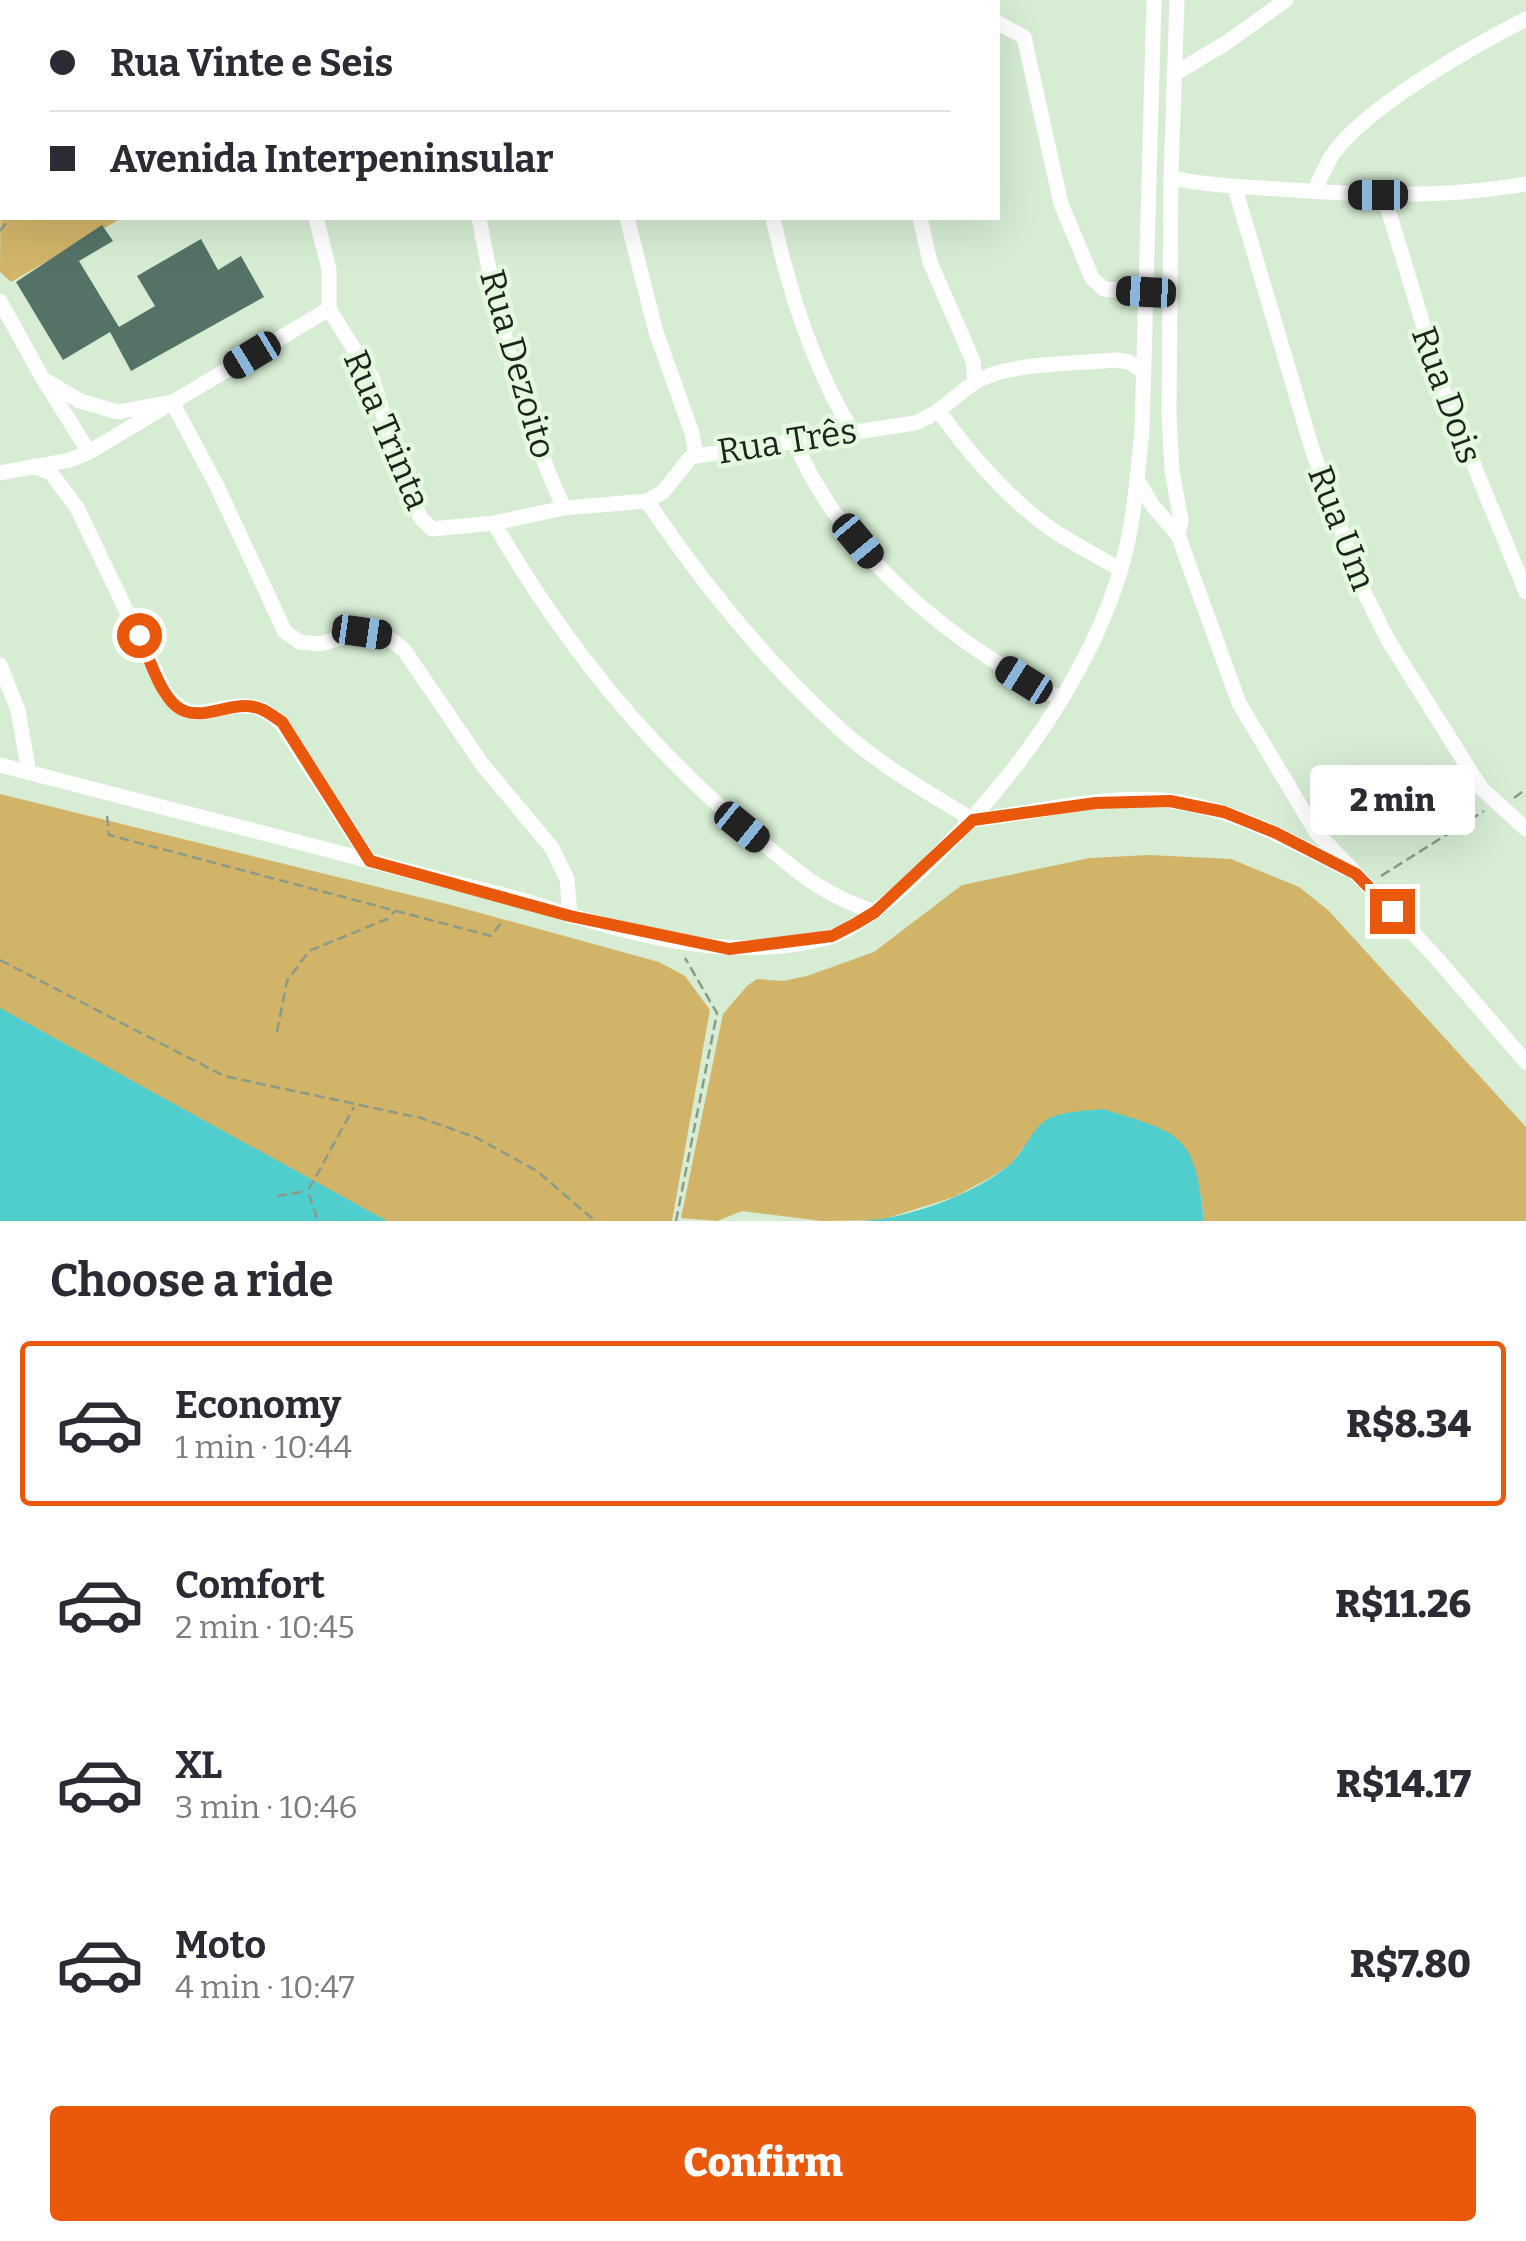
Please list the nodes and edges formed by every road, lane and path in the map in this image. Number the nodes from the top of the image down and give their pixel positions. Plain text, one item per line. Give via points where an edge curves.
1 (1154, 0) edge
2 (1177, 0) edge
3 (1286, 0) edge
4 (1526, 19) edge
5 (1000, 24) edge
6 (1174, 74) junction
7 (1171, 178) junction
8 (1526, 184) edge
9 (1235, 188) junction
10 (1314, 192) junction
11 (1378, 195) junction
12 (317, 220) edge
13 (479, 220) edge
14 (628, 220) edge
15 (773, 220) edge
16 (920, 220) edge
17 (1146, 292) junction
18 (0, 301) edge
19 (329, 310) junction
20 (1144, 372) junction
21 (43, 378) junction
22 (974, 382) junction
23 (172, 402) junction
24 (940, 413) junction
25 (852, 432) junction
26 (794, 440) junction
27 (89, 452) junction
28 (696, 456) junction
29 (34, 466) junction
30 (0, 473) edge
31 (1173, 474) junction
32 (1138, 481) junction
33 (647, 500) junction
34 (564, 508) junction
35 (494, 523) junction
36 (1178, 535) junction
37 (1121, 570) junction
38 (1526, 592) edge
39 (0, 665) edge
40 (1061, 699) junction
41 (0, 766) edge
42 (29, 773) junction
43 (1497, 803) junction
44 (107, 816) dead end
45 (973, 820) junction
46 (1526, 829) edge
47 (370, 861) junction
48 (1356, 874) junction
49 (1373, 891) junction
50 (396, 910) junction
51 (875, 912) junction
52 (570, 916) junction
53 (502, 922) dead end
54 (674, 940) junction
55 (0, 960) edge
56 (277, 1032) dead end
57 (1526, 1062) edge
58 (354, 1106) junction
59 (308, 1191) junction
60 (277, 1196) dead end
61 (317, 1218) dead end
62 (596, 1221) edge
63 (676, 1221) edge

1 - 17 street
2 - 6 street
3 - 6 street
4 - 10 street via 1386,104 1332,154
5 - 17 street via 1024,37 1061,204 1092,278 1104,289
6 - 7 street
7 - 9 street
7 - 31 street
8 - 11 street via 1438,196
9 - 10 street
9 - 43 street, Rua Um via 1313,452 1363,590 1444,732
10 - 11 street
11 - 38 street, Rua Dois via 1388,209 1442,390
12 - 19 street, Rua Trinta via 329,269
13 - 34 street, Rua Dezoito via 502,326
14 - 28 street
15 - 25 street via 823,377
16 - 22 street via 930,262 973,362
17 - 20 street
18 - 21 street
19 - 23 street
19 - 35 street, Rua Trinta via 372,378 420,517 432,528
20 - 22 street, Rua Três via 1116,360 1003,372
20 - 32 street
21 - 23 street via 80,401 118,412
21 - 27 street
22 - 24 street, Rua Três
23 - 27 street
23 - 52 street via 285,632 320,644 362,632 386,635 404,650 491,776 552,848 567,879
24 - 25 street, Rua Três
24 - 37 street via 1003,486 1057,533
25 - 26 street, Rua Três
26 - 28 street, Rua Três
26 - 40 street via 835,514 881,568 983,655
27 - 29 street
28 - 33 street, Rua Três
29 - 30 street
29 - 47 street via 51,473 77,508 178,708 190,713 244,705 282,722
31 - 32 street via 1159,494
31 - 32 street via 1153,459 1142,464
31 - 36 street
32 - 36 street
32 - 37 street
33 - 34 street
33 - 45 street via 709,588 842,730
34 - 35 street
35 - 51 street via 593,672 673,764 820,890
36 - 48 street via 1239,702 1316,832
37 - 40 street
39 - 42 street via 18,710
40 - 45 street
41 - 42 street
42 - 47 street
43 - 46 street, Rua Um
43 - 49 path via 1380,877 1384,883
44 - 50 path via 109,835
45 - 48 street via 1096,803 1170,801 1224,812
45 - 51 street
47 - 52 street
48 - 49 street
49 - 57 street
50 - 53 path via 491,936
50 - 56 path via 308,951 287,981
51 - 54 street via 832,936 780,945 729,949
52 - 54 street
54 - 63 path via 717,1013
55 - 58 path via 224,1076
58 - 59 path
58 - 62 path via 421,1118 492,1145 560,1188
59 - 60 path
59 - 61 path

